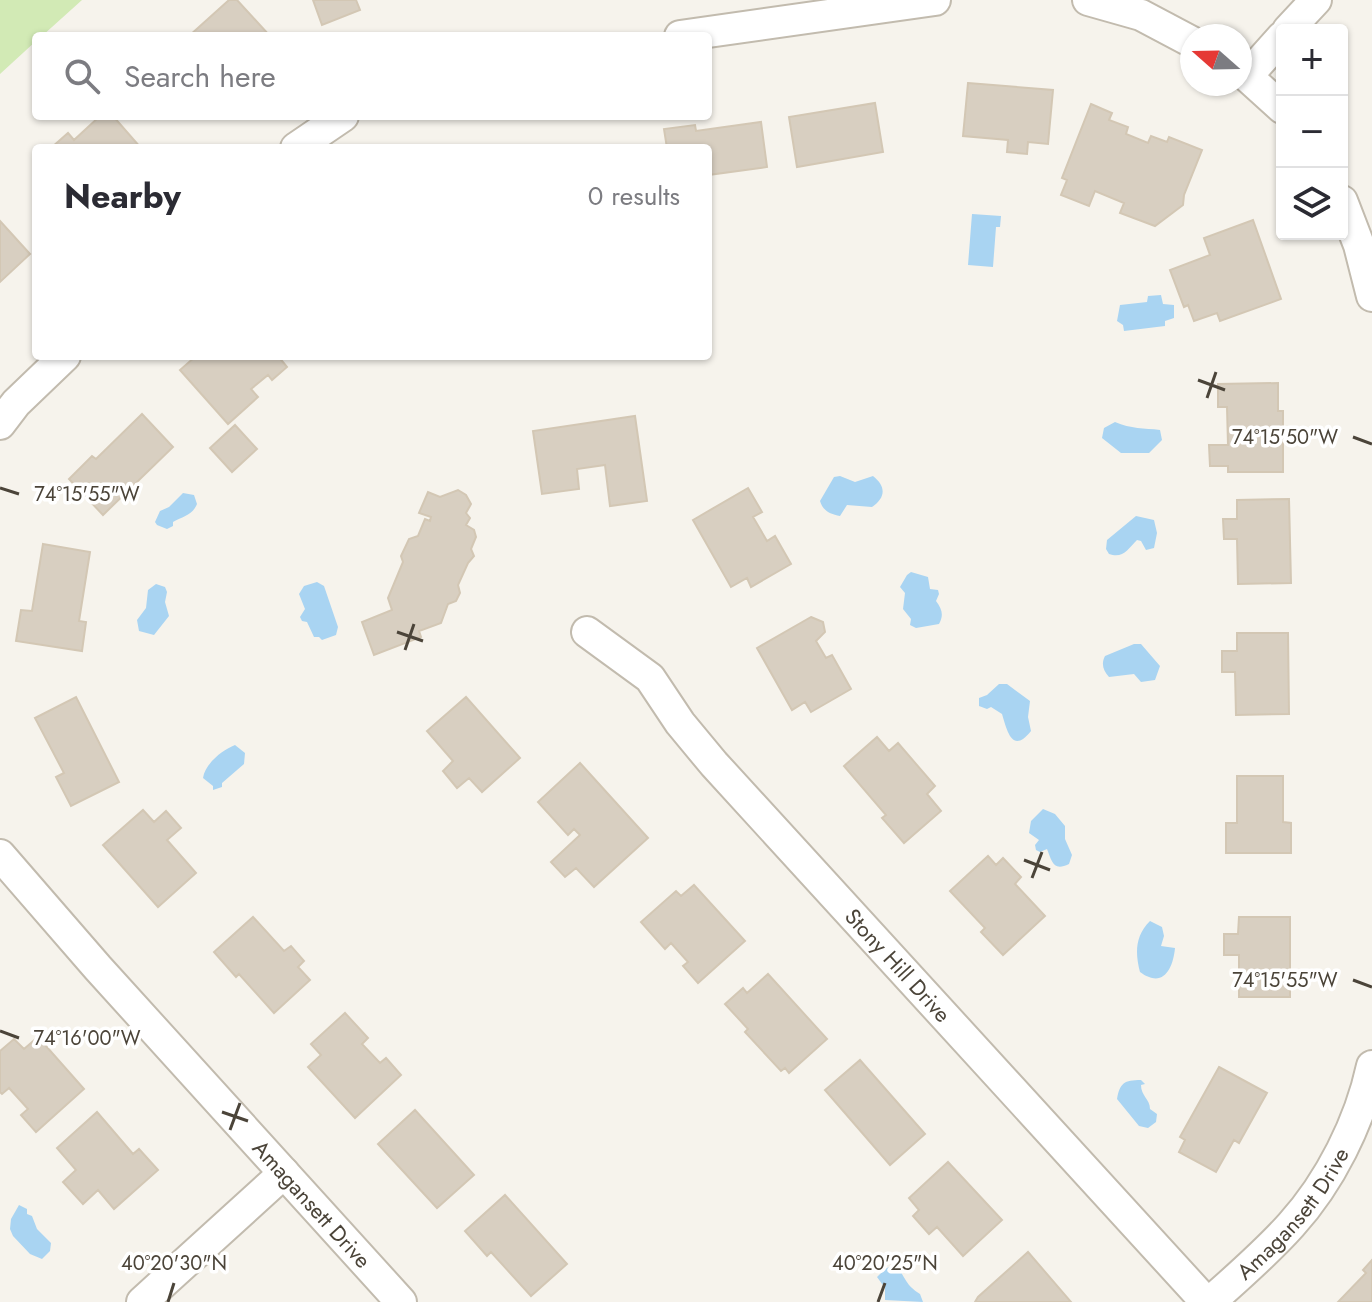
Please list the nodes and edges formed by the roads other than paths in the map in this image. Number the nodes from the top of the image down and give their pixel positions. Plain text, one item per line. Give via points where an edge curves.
1 (935, 0) edge
2 (1088, 0) edge
3 (1316, 0) edge
4 (1294, 24) edge
5 (708, 32) edge
6 (1180, 36) edge
7 (1276, 43) edge
8 (1252, 65) edge
9 (1252, 80) edge
10 (1276, 102) edge
11 (337, 120) edge
12 (302, 144) edge
13 (1348, 217) edge
14 (1372, 296) edge
15 (61, 360) edge
16 (0, 424) edge
17 (587, 632) dead end
18 (0, 855) edge
19 (1372, 1066) edge
20 (284, 1173) junction
21 (142, 1302) edge
22 (401, 1302) edge
23 (1208, 1302) edge

1 - 5 street
2 - 6 street via 1141,15
3 - 4 street
7 - 8 street
9 - 10 street
11 - 12 street
13 - 14 street
15 - 16 street
17 - 23 street, Stony Hill Drive via 650,678 714,764
18 - 20 street, Amagansett Drive
19 - 23 street, Amagansett Drive via 1361,1107 1313,1198
20 - 21 street
20 - 22 street, Amagansett Drive

